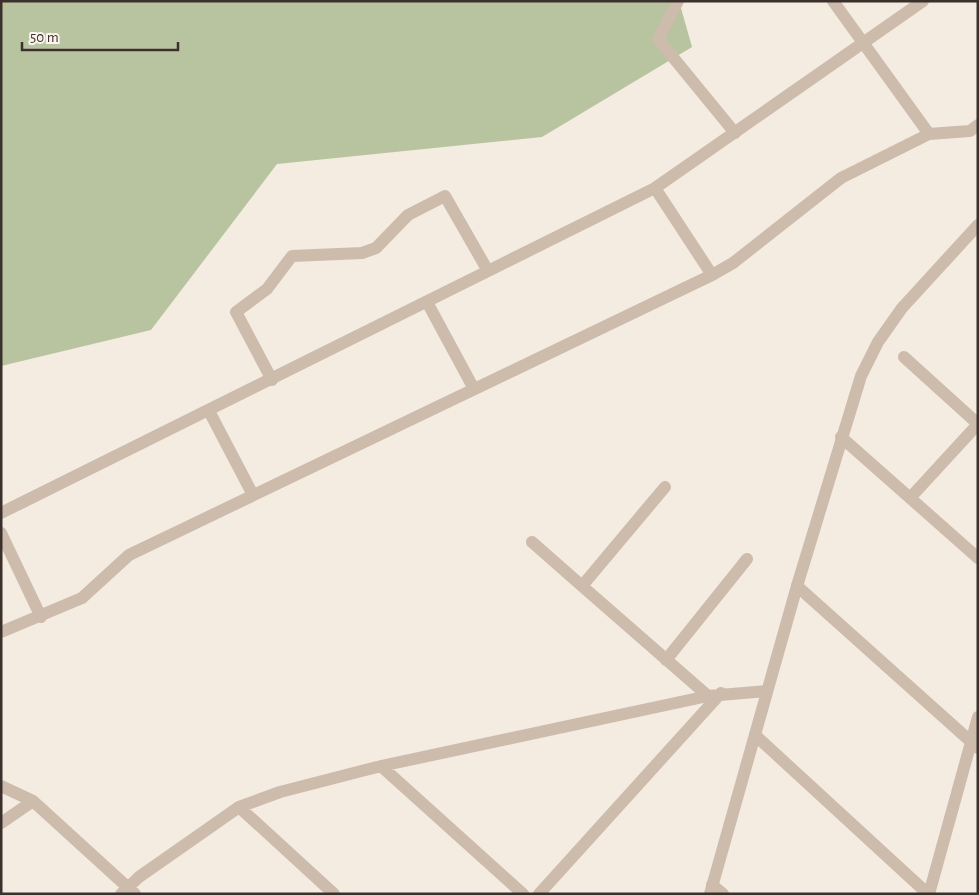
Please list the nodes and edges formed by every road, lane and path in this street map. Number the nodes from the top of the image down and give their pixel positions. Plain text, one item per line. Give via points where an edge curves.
1 (678, 1) edge
2 (833, 1) edge
3 (923, 1) edge
4 (862, 42) junction
5 (978, 124) edge
6 (735, 134) junction
7 (929, 134) junction
8 (655, 188) junction
9 (978, 225) edge
10 (488, 271) junction
11 (712, 276) junction
12 (426, 302) junction
13 (904, 357) dead end
14 (272, 380) junction
15 (474, 389) junction
16 (209, 411) junction
17 (978, 424) edge
18 (841, 437) junction
19 (665, 488) dead end
20 (252, 495) junction
21 (910, 498) junction
22 (1, 513) edge
23 (1, 533) edge
24 (532, 542) dead end
25 (747, 558) dead end
26 (978, 558) edge
27 (582, 586) junction
28 (797, 586) junction
29 (41, 617) junction
30 (1, 632) edge
31 (666, 660) junction
32 (767, 691) junction
33 (721, 694) junction
34 (708, 696) junction
35 (978, 717) edge
36 (755, 735) junction
37 (974, 745) edge
38 (381, 766) junction
39 (1, 786) edge
40 (33, 801) junction
41 (239, 807) junction
42 (1, 824) edge
43 (711, 889) edge
44 (128, 891) edge
45 (334, 894) edge
46 (523, 894) edge
47 (539, 894) edge
48 (723, 894) edge
49 (929, 894) edge

1 - 6 street via 658,39
2 - 4 street
3 - 4 street
4 - 6 street
4 - 7 street
5 - 7 street via 970,131
6 - 8 street
7 - 11 street via 841,178
8 - 10 street
8 - 11 street
9 - 18 street via 902,308 878,342 861,376
10 - 12 street
10 - 14 street via 445,196 408,215 376,248 362,253 292,256 267,289 236,312
11 - 15 street
12 - 14 street
12 - 15 street
13 - 17 street
14 - 16 street
15 - 20 street
16 - 20 street
16 - 22 street
17 - 21 street
18 - 21 street
18 - 28 street
19 - 27 street
20 - 29 street via 129,555 82,598
21 - 26 street
23 - 29 street
24 - 27 street
25 - 31 street
27 - 31 street
28 - 32 street
28 - 37 street
29 - 30 street
31 - 34 street
32 - 33 street
32 - 36 street
33 - 34 street
33 - 47 street
34 - 38 street
35 - 37 street
36 - 43 street
36 - 49 street
37 - 49 street
38 - 41 street via 280,792
38 - 46 street
39 - 40 street
40 - 42 street
40 - 44 street
41 - 44 street
41 - 45 street
43 - 48 street

